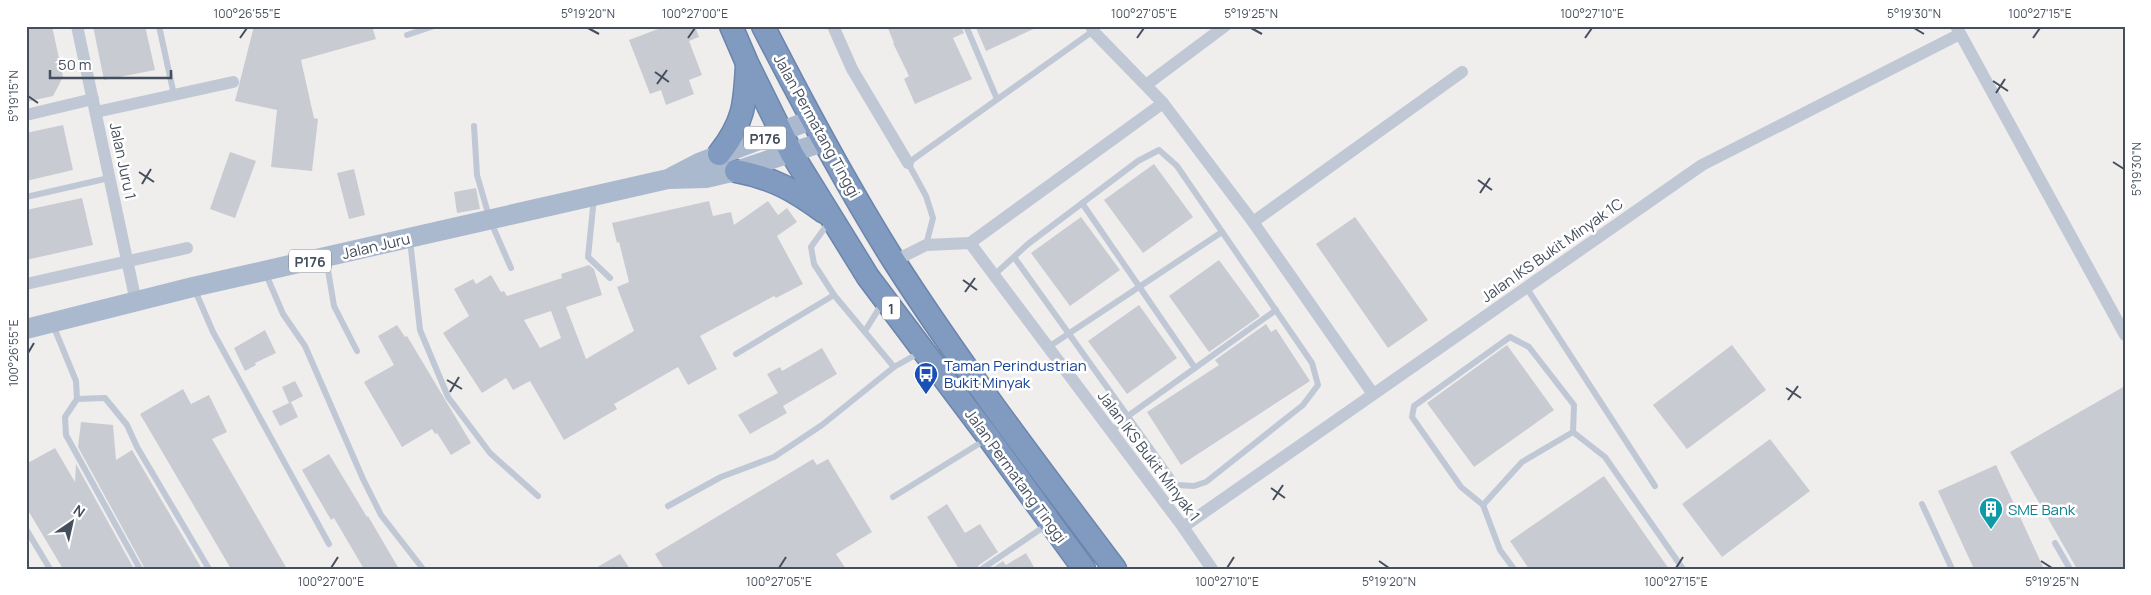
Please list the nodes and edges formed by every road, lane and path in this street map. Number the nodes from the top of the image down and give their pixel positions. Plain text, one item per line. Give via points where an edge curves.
1 (77, 26) edge
2 (159, 26) edge
3 (434, 26) edge
4 (731, 26) edge
5 (763, 26) edge
6 (833, 26) edge
7 (966, 26) edge
8 (1225, 26) edge
9 (1092, 28) edge
10 (1958, 30) edge
11 (407, 35) dead end
12 (747, 63) junction
13 (1462, 72) dead end
14 (233, 82) dead end
15 (1146, 85) junction
16 (174, 95) junction
17 (93, 99) junction
18 (997, 99) junction
19 (1163, 103) junction
20 (96, 112) junction
21 (26, 115) edge
22 (811, 120) junction
23 (474, 126) dead end
24 (781, 132) junction
25 (823, 142) junction
26 (719, 154) junction
27 (792, 154) junction
28 (908, 163) junction
29 (736, 171) junction
30 (110, 178) junction
31 (668, 179) junction
32 (26, 196) edge
33 (594, 196) junction
34 (1082, 203) junction
35 (833, 218) junction
36 (490, 220) junction
37 (1253, 222) junction
38 (1222, 232) junction
39 (410, 238) junction
40 (970, 243) junction
41 (926, 245) junction
42 (187, 248) dead end
43 (326, 257) junction
44 (1014, 257) junction
45 (128, 261) junction
46 (894, 261) junction
47 (511, 268) dead end
48 (264, 271) junction
49 (993, 276) junction
50 (610, 278) dead end
51 (26, 284) edge
52 (1139, 286) junction
53 (193, 287) junction
54 (1526, 288) junction
55 (834, 295) junction
56 (885, 299) junction
57 (136, 302) junction
58 (1276, 310) junction
59 (52, 323) junction
60 (26, 329) edge
61 (865, 331) junction
62 (1069, 333) junction
63 (2125, 335) edge
64 (1048, 348) junction
65 (357, 351) dead end
66 (923, 352) junction
67 (736, 354) dead end
68 (894, 367) junction
69 (1195, 368) junction
70 (1373, 394) junction
71 (77, 399) junction
72 (1128, 416) junction
73 (998, 431) junction
74 (1112, 432) junction
75 (1573, 432) junction
76 (1655, 486) dead end
77 (538, 496) dead end
78 (893, 497) dead end
79 (1922, 504) dead end
80 (1482, 505) junction
81 (668, 506) dead end
82 (1060, 516) junction
83 (1183, 527) junction
84 (26, 529) edge
85 (2055, 543) dead end
86 (329, 544) dead end
87 (50, 569) edge
88 (140, 569) edge
89 (209, 569) edge
90 (423, 569) edge
91 (982, 569) edge
92 (1084, 569) edge
93 (1114, 569) edge
94 (1212, 569) edge
95 (1514, 569) edge
96 (1683, 569) edge
97 (1952, 569) edge
98 (2070, 569) edge

1 - 17 street, Jalan Juru 1
2 - 16 lane
3 - 11 lane
4 - 12 highway, Jalan Permatang Tinggi / 1
5 - 22 highway, Jalan Permatang Tinggi / 1
6 - 28 street via 852,69
7 - 18 lane
8 - 15 street
9 - 15 street
9 - 18 lane
10 - 54 street, Jalan IKS Bukit Minyak 1C via 1702,165
10 - 63 street
12 - 24 highway, Jalan Permatang Tinggi / 1
12 - 26 highway via 746,99 741,118
13 - 37 street
14 - 16 street
15 - 19 street
16 - 20 street
17 - 20 street, Jalan Juru 1
17 - 21 street
18 - 28 lane
19 - 37 street
19 - 40 street
20 - 30 street, Jalan Juru 1
22 - 24 main road, Jalan Juru / P176
22 - 25 highway, Jalan Permatang Tinggi / 1
23 - 36 lane via 477,175
24 - 26 main road, Jalan Juru / P176
24 - 27 highway, Jalan Permatang Tinggi / 1
25 - 27 main road, Jalan Juru / P176
25 - 46 highway, Jalan Permatang Tinggi / 1
26 - 31 main road, Jalan Juru / P176
27 - 29 main road, Jalan Juru / P176
27 - 35 highway, Jalan Permatang Tinggi / 1
28 - 41 lane via 926,196 933,218
29 - 31 main road, Jalan Juru / P176 via 706,178
29 - 35 highway via 783,184
30 - 32 lane
30 - 45 street, Jalan Juru 1
31 - 33 main road, Jalan Juru / P176
33 - 36 main road, Jalan Juru / P176
33 - 50 lane via 588,257
34 - 38 lane via 1138,161 1159,150 1177,166
34 - 44 lane
34 - 52 lane
35 - 55 lane via 811,247 814,264
35 - 56 highway, Jalan Permatang Tinggi / 1
36 - 39 main road, Jalan Juru / P176
36 - 47 lane
37 - 70 street
38 - 52 lane
38 - 58 lane
39 - 43 main road, Jalan Juru / P176
39 - 77 lane via 420,330 448,397 490,453
40 - 41 street
40 - 49 street, Jalan IKS Bukit Minyak 1
41 - 46 street
42 - 45 street
43 - 48 main road, Jalan Juru / P176
43 - 65 lane via 334,306
44 - 49 lane
44 - 62 lane
45 - 51 street
45 - 57 street, Jalan Juru 1
46 - 73 highway, Jalan Permatang Tinggi / 1
48 - 53 main road, Jalan Juru / P176
48 - 90 lane via 283,314 305,346 381,515
49 - 64 street, Jalan IKS Bukit Minyak 1
52 - 62 lane
52 - 69 lane
53 - 57 main road, Jalan Juru / P176
53 - 86 lane via 212,332
54 - 70 street, Jalan IKS Bukit Minyak 1C
54 - 76 lane
55 - 61 lane
55 - 67 lane
56 - 61 lane
56 - 66 highway, Jalan Permatang Tinggi / 1
57 - 59 main road, Jalan Juru / P176
58 - 69 lane
58 - 72 lane via 1312,363 1318,384 1303,405 1206,482 1194,486 1177,485
59 - 60 main road, Jalan Juru / P176
59 - 71 lane via 76,381
61 - 68 lane
62 - 64 lane
62 - 72 lane
64 - 74 street, Jalan IKS Bukit Minyak 1
66 - 68 lane
66 - 73 highway, Jalan Permatang Tinggi / 1
68 - 81 lane via 822,425 774,457 721,477
69 - 72 lane
70 - 83 street, Jalan IKS Bukit Minyak 1C
71 - 88 lane via 65,417 66,435
71 - 89 lane via 105,398 127,425
72 - 74 lane
73 - 78 lane
73 - 82 highway, Jalan Permatang Tinggi / 1
74 - 83 street, Jalan IKS Bukit Minyak 1
75 - 80 lane via 1522,462
75 - 80 lane via 1574,405 1529,347 1510,337 1414,406 1412,417 1461,487
75 - 96 lane via 1605,457
79 - 97 lane
80 - 95 lane via 1500,550
82 - 91 lane
82 - 92 highway, Jalan Permatang Tinggi / 1
82 - 93 highway, Jalan Permatang Tinggi / 1
83 - 94 street, Jalan IKS Bukit Minyak 1
84 - 87 lane
85 - 98 lane

